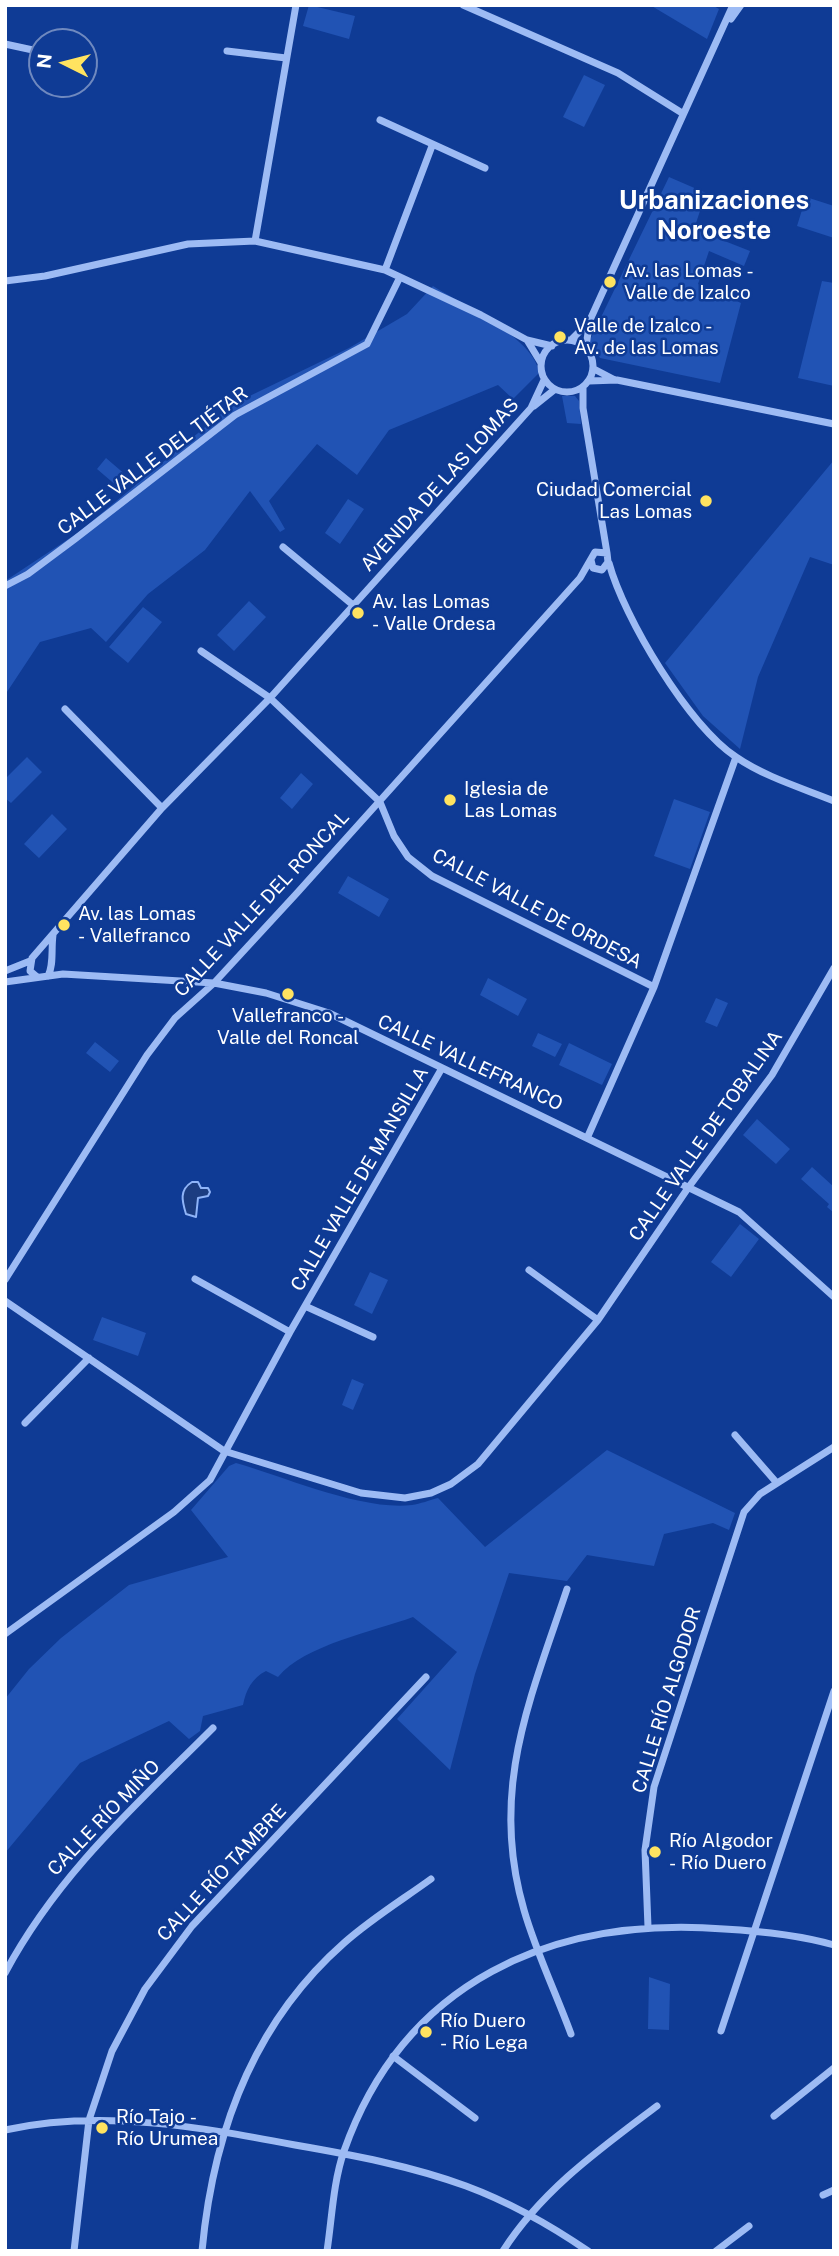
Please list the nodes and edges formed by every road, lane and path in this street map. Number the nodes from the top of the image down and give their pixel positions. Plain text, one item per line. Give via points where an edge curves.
1 (296, 5) edge
2 (463, 5) edge
3 (733, 5) edge
4 (741, 5) edge
5 (724, 28) junction
6 (5, 44) edge
7 (28, 49) edge
8 (227, 51) dead end
9 (286, 58) junction
10 (682, 113) junction
11 (380, 120) dead end
12 (432, 146) junction
13 (485, 168) dead end
14 (255, 241) junction
15 (385, 270) junction
16 (400, 277) junction
17 (5, 281) edge
18 (590, 320) junction
19 (572, 339) junction
20 (527, 340) junction
21 (552, 346) junction
22 (586, 346) junction
23 (541, 363) junction
24 (594, 369) junction
25 (544, 380) junction
26 (617, 380) junction
27 (589, 381) junction
28 (583, 388) junction
29 (554, 390) junction
30 (569, 392) junction
31 (531, 408) junction
32 (584, 408) junction
33 (834, 424) edge
34 (601, 531) junction
35 (283, 547) dead end
36 (593, 556) junction
37 (608, 558) junction
38 (599, 570) junction
39 (580, 578) junction
40 (614, 582) junction
41 (5, 586) edge
42 (353, 606) junction
43 (201, 651) dead end
44 (270, 698) junction
45 (65, 709) dead end
46 (736, 757) junction
47 (834, 801) edge
48 (380, 802) junction
49 (162, 808) junction
50 (53, 935) junction
51 (50, 958) junction
52 (31, 959) junction
53 (834, 968) edge
54 (6, 976) edge
55 (48, 976) junction
56 (37, 977) junction
57 (15, 983) junction
58 (214, 983) junction
59 (654, 988) junction
60 (5, 992) edge
61 (442, 1068) junction
62 (588, 1136) junction
63 (688, 1188) junction
64 (529, 1270) dead end
65 (195, 1279) dead end
66 (5, 1280) edge
67 (834, 1297) edge
68 (5, 1301) edge
69 (305, 1306) junction
70 (598, 1320) junction
71 (290, 1332) junction
72 (373, 1337) dead end
73 (89, 1359) junction
74 (25, 1423) dead end
75 (735, 1435) dead end
76 (834, 1447) edge
77 (224, 1451) junction
78 (776, 1482) junction
79 (567, 1589) dead end
80 (5, 1634) edge
81 (426, 1678) dead end
82 (834, 1691) edge
83 (212, 1728) dead end
84 (431, 1880) dead end
85 (648, 1927) junction
86 (754, 1931) junction
87 (834, 1945) edge
88 (539, 1949) junction
89 (5, 1973) edge
90 (721, 2031) dead end
91 (571, 2034) dead end
92 (393, 2056) junction
93 (834, 2068) edge
94 (657, 2106) dead end
95 (774, 2116) dead end
96 (475, 2118) dead end
97 (89, 2120) junction
98 (5, 2130) edge
99 (223, 2132) junction
100 (343, 2154) junction
101 (834, 2190) edge
102 (823, 2195) dead end
103 (528, 2215) junction
104 (749, 2226) dead end
105 (74, 2251) edge
106 (202, 2251) edge
107 (327, 2251) edge
108 (503, 2251) edge
109 (588, 2251) edge
110 (716, 2251) edge

1 - 9 street
2 - 10 street via 618,73
3 - 5 street
4 - 5 street
5 - 10 street
6 - 7 street
8 - 9 street
9 - 14 street
10 - 18 street
11 - 12 street
12 - 13 street
12 - 15 street
14 - 15 street
14 - 17 street via 188,244
15 - 16 street
16 - 20 street
16 - 41 street, CALLE VALLE DEL TIÉTAR via 368,344 235,415 28,574
18 - 19 street
18 - 22 street
19 - 21 street
19 - 22 street
20 - 21 street
20 - 23 street
21 - 23 street
22 - 24 street
23 - 25 street
24 - 26 street
24 - 27 street
25 - 29 street
25 - 31 street, AVENIDA DE LAS LOMAS
26 - 27 street
26 - 33 street
27 - 28 street
28 - 30 street
28 - 32 street
29 - 30 street
29 - 31 street
30 - 32 street
31 - 42 street, AVENIDA DE LAS LOMAS
32 - 34 street
34 - 36 street, CALLE VALLE DEL RONCAL
34 - 37 street
35 - 42 street
36 - 37 street
36 - 38 street
36 - 39 street, CALLE VALLE DEL RONCAL
37 - 38 street
37 - 40 street
38 - 39 street, CALLE VALLE DEL RONCAL
38 - 40 street
39 - 48 street, CALLE VALLE DEL RONCAL
40 - 46 street via 638,630 691,710
42 - 44 street, AVENIDA DE LAS LOMAS
43 - 44 street, CALLE VALLE DE ORDESA
44 - 48 street, CALLE VALLE DE ORDESA
44 - 49 street, AVENIDA DE LAS LOMAS
45 - 49 street
46 - 47 street
46 - 59 street
48 - 58 street, CALLE VALLE DEL RONCAL
48 - 59 street, CALLE VALLE DE ORDESA via 408,857 432,876
49 - 50 street, AVENIDA DE LAS LOMAS
50 - 51 street
50 - 52 street, AVENIDA DE LAS LOMAS
51 - 52 street via 41,954
51 - 55 street
52 - 54 street
52 - 56 street via 30,971
53 - 63 street, CALLE VALLE DE TOBALINA via 772,1075
54 - 57 street
55 - 56 street
55 - 58 street, CALLE VALLEFRANCO
56 - 57 street
57 - 60 street
58 - 61 street, CALLE VALLEFRANCO via 329,1013
58 - 66 street, CALLE VALLE DEL RONCAL via 175,1018 147,1055
59 - 62 street
61 - 62 street, CALLE VALLEFRANCO
61 - 69 street, CALLE VALLE DE MANSILLA
62 - 63 street, CALLE VALLEFRANCO
63 - 67 street, CALLE VALLEFRANCO via 739,1212
63 - 70 street, CALLE VALLE DE TOBALINA
64 - 70 street
65 - 71 street
68 - 73 street, CALLE VALLE DE TOBALINA
69 - 71 street, CALLE VALLE DE MANSILLA
69 - 72 street, CALLE VALLE DE MANSILLA
70 - 77 street, CALLE VALLE DE TOBALINA via 478,1464 431,1493 405,1498 361,1493
71 - 77 street, CALLE VALLE DE MANSILLA
73 - 74 street
73 - 77 street, CALLE VALLE DE TOBALINA
75 - 78 street
76 - 78 street, CALLE RÍO ALGODOR
77 - 80 street, CALLE VALLE DE MANSILLA via 209,1480 189,1501
78 - 85 street, CALLE RÍO ALGODOR via 751,1501 739,1527 654,1787 645,1850
79 - 88 street via 518,1738 510,1802 515,1873
81 - 97 street, CALLE RÍO TAMBRE via 162,1962 123,2026
82 - 86 street
83 - 89 street, CALLE RÍO MIÑO via 80,1862 36,1918
84 - 99 street via 342,1944 294,1997 254,2058
85 - 86 street
85 - 88 street via 580,1937
86 - 87 street
86 - 90 street
88 - 91 street
88 - 92 street via 496,1967 450,1999
92 - 96 street
92 - 100 street via 367,2099
93 - 95 street
94 - 103 street via 569,2174
97 - 98 street
97 - 99 street
97 - 105 street, CALLE RÍO TAMBRE
99 - 100 street
99 - 106 street via 207,2199
100 - 103 street via 439,2177
100 - 107 street
101 - 102 street
103 - 108 street
103 - 109 street
104 - 110 street

